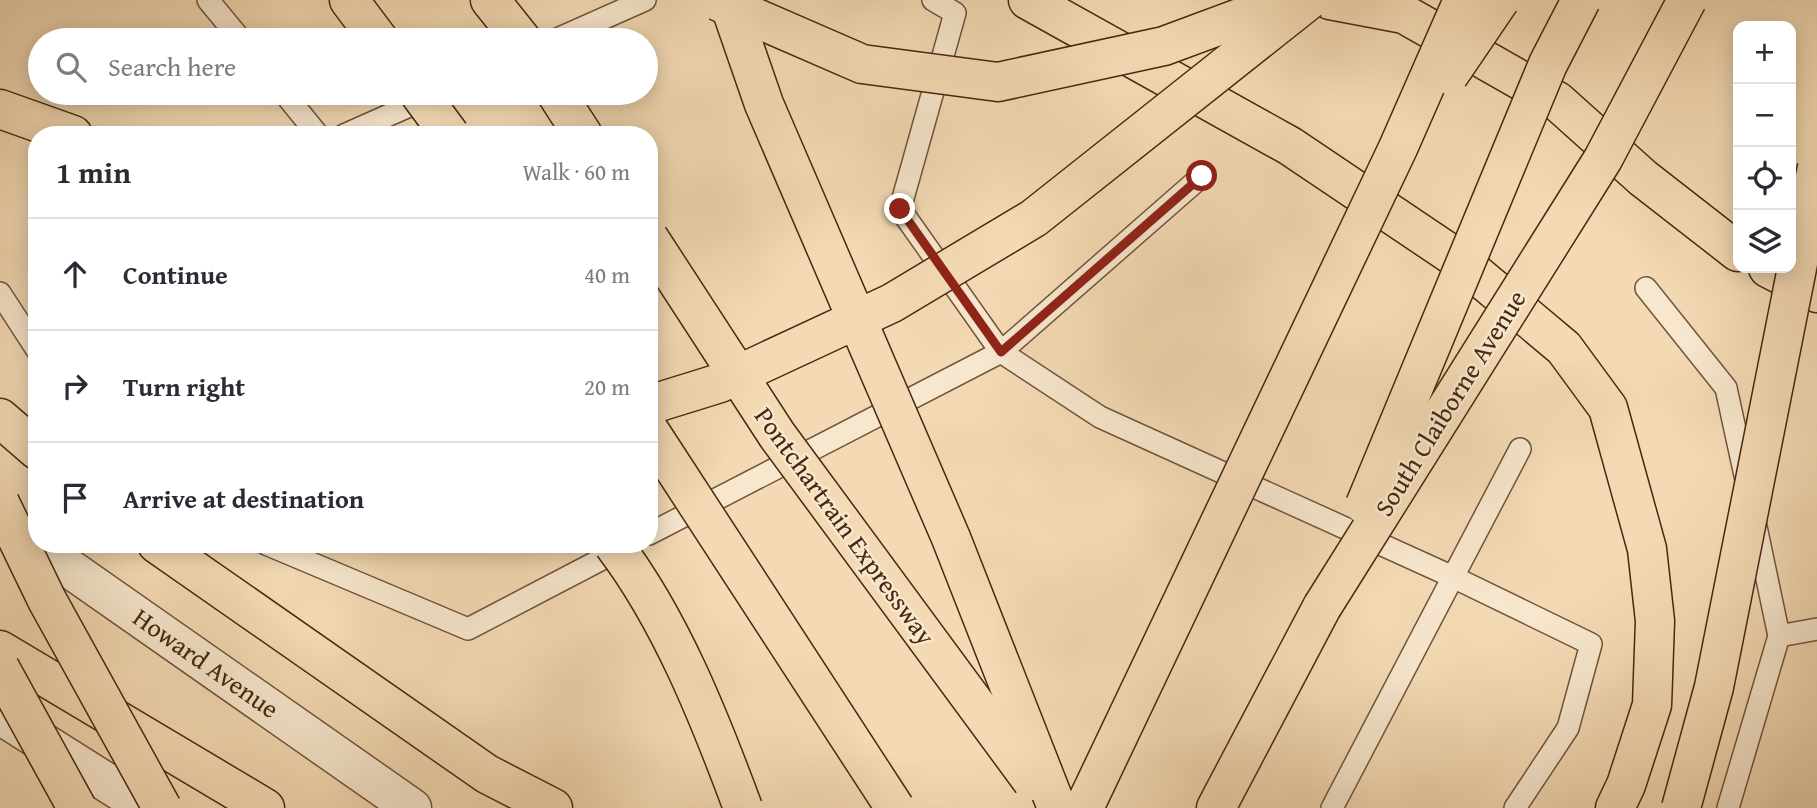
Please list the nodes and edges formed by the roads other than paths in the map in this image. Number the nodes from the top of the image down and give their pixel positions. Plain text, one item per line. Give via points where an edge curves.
1 (208, 0) edge
2 (349, 0) edge
3 (490, 0) edge
4 (645, 0) edge
5 (714, 0) edge
6 (728, 0) edge
7 (933, 0) edge
8 (1028, 0) edge
9 (1288, 0) edge
10 (1309, 0) edge
11 (1330, 0) edge
12 (1463, 0) edge
13 (1500, 0) edge
14 (1581, 0) edge
15 (1687, 0) edge
16 (231, 28) edge
17 (370, 28) edge
18 (512, 28) edge
19 (582, 28) edge
20 (294, 105) edge
21 (411, 105) edge
22 (428, 105) edge
23 (564, 105) edge
24 (0, 109) edge
25 (48, 126) edge
26 (311, 126) edge
27 (364, 126) edge
28 (443, 126) edge
29 (577, 126) edge
30 (1398, 148) junction
31 (1817, 167) edge
32 (1202, 176) dead end
33 (1733, 248) edge
34 (658, 252) edge
35 (1778, 273) edge
36 (1646, 288) dead end
37 (0, 293) edge
38 (1817, 293) edge
39 (28, 336) edge
40 (1001, 352) junction
41 (658, 402) edge
42 (0, 418) edge
43 (28, 442) edge
44 (658, 444) edge
45 (0, 446) edge
46 (28, 449) edge
47 (1520, 449) dead end
48 (0, 503) edge
49 (0, 517) edge
50 (658, 529) edge
51 (28, 539) edge
52 (47, 553) edge
53 (170, 553) edge
54 (287, 553) edge
55 (613, 553) edge
56 (620, 553) edge
57 (1453, 577) junction
58 (1322, 607) junction
59 (1817, 629) edge
60 (1779, 636) junction
61 (0, 650) edge
62 (0, 667) edge
63 (0, 715) edge
64 (76, 808) edge
65 (147, 808) edge
66 (162, 808) edge
67 (265, 808) edge
68 (412, 808) edge
69 (553, 808) edge
70 (743, 808) edge
71 (895, 808) edge
72 (1052, 808) edge
73 (1057, 808) edge
74 (1084, 808) edge
75 (1216, 808) edge
76 (1332, 808) edge
77 (1516, 808) edge
78 (1615, 808) edge
79 (1681, 808) edge
80 (1728, 808) edge

1 - 16 lane
2 - 17 main road
3 - 18 main road
4 - 19 lane
5 - 9 main road, bridge via 862,64 998,82 1164,46
6 - 73 main road, bridge via 764,104 951,538
7 - 40 lane via 955,13 900,209
8 - 78 main road via 1290,145 1458,259 1564,348 1601,398 1608,408 1647,549 1656,621 1652,705
10 - 41 main road, bridge via 1034,218 892,303 720,383
11 - 33 main road via 1404,14 1556,101 1643,178
12 - 30 main road, bridge
13 - 30 main road, bridge
14 - 58 main road, bridge via 1548,64
15 - 58 main road, South Claiborne Avenue, bridge via 1603,159
20 - 26 lane
21 - 27 lane
22 - 28 main road, bridge
23 - 29 main road
24 - 25 main road
30 - 74 main road, bridge
31 - 79 main road, bridge via 1716,673
32 - 40 lane
34 - 72 main road, Pontchartrain Expressway, bridge via 777,435
35 - 38 main road
36 - 60 lane via 1726,388
37 - 39 lane
40 - 50 lane
40 - 57 lane via 1100,417
42 - 43 main road
44 - 71 main road, bridge
45 - 46 main road
47 - 57 lane
48 - 66 main road, bridge via 47,600
49 - 51 street, Howard Avenue
52 - 68 street, Howard Avenue
53 - 69 main road via 487,774
54 - 55 lane via 468,629
56 - 70 main road, bridge via 638,577 708,714
57 - 76 lane
57 - 77 lane via 1591,644 1568,728
58 - 75 main road, South Claiborne Avenue
59 - 60 lane
60 - 80 lane
61 - 67 main road, bridge
62 - 64 main road, bridge
63 - 65 street

